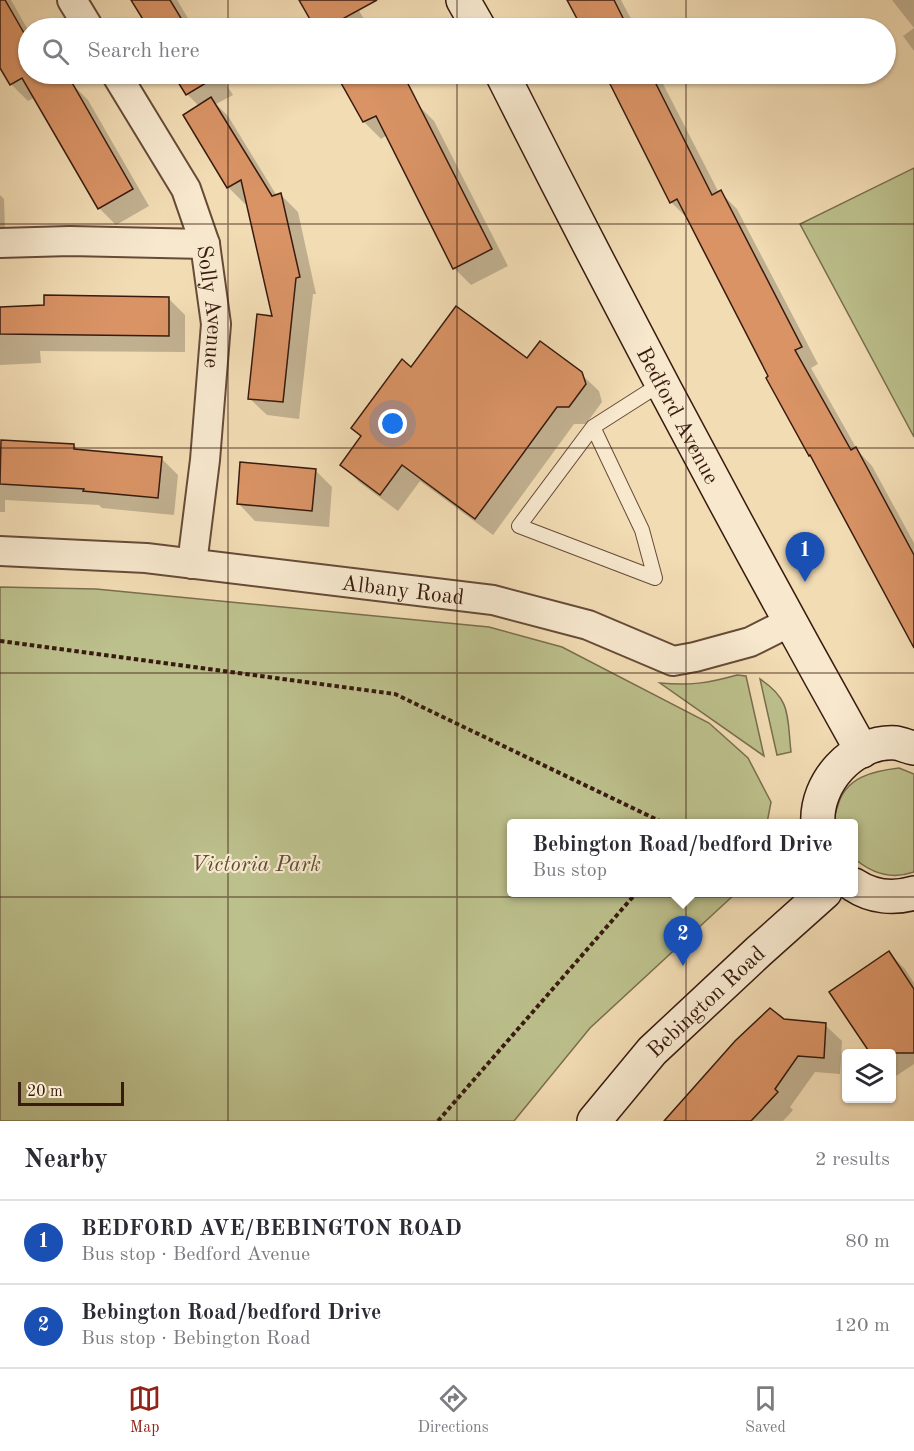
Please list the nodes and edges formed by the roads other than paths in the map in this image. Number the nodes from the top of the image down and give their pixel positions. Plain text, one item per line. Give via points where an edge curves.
1 (72, 0) edge
2 (463, 0) edge
3 (83, 18) edge
4 (473, 18) edge
5 (122, 84) edge
6 (507, 84) edge
7 (0, 243) edge
8 (205, 244) junction
9 (662, 382) junction
10 (593, 427) junction
11 (0, 551) edge
12 (192, 564) junction
13 (790, 622) junction
14 (914, 748) edge
15 (862, 751) junction
16 (818, 819) edge
17 (858, 887) edge
18 (914, 893) edge
19 (819, 897) edge
20 (594, 1121) edge

1 - 3 street
2 - 4 main road
5 - 8 street, Solly Avenue via 186,189
6 - 9 main road, Bedford Avenue
7 - 8 street
8 - 12 street, Solly Avenue via 216,324
9 - 10 lane
9 - 13 main road, Bedford Avenue
10 - 10 lane via 519,526 655,578 642,530
11 - 12 street, Albany Road
12 - 13 street, Albany Road via 493,600 588,625 673,661 750,642
13 - 15 main road, Bedford Avenue
14 - 15 main road via 896,743
15 - 16 main road via 830,777
17 - 18 main road via 883,896
19 - 20 main road, Bebington Road via 652,1051

